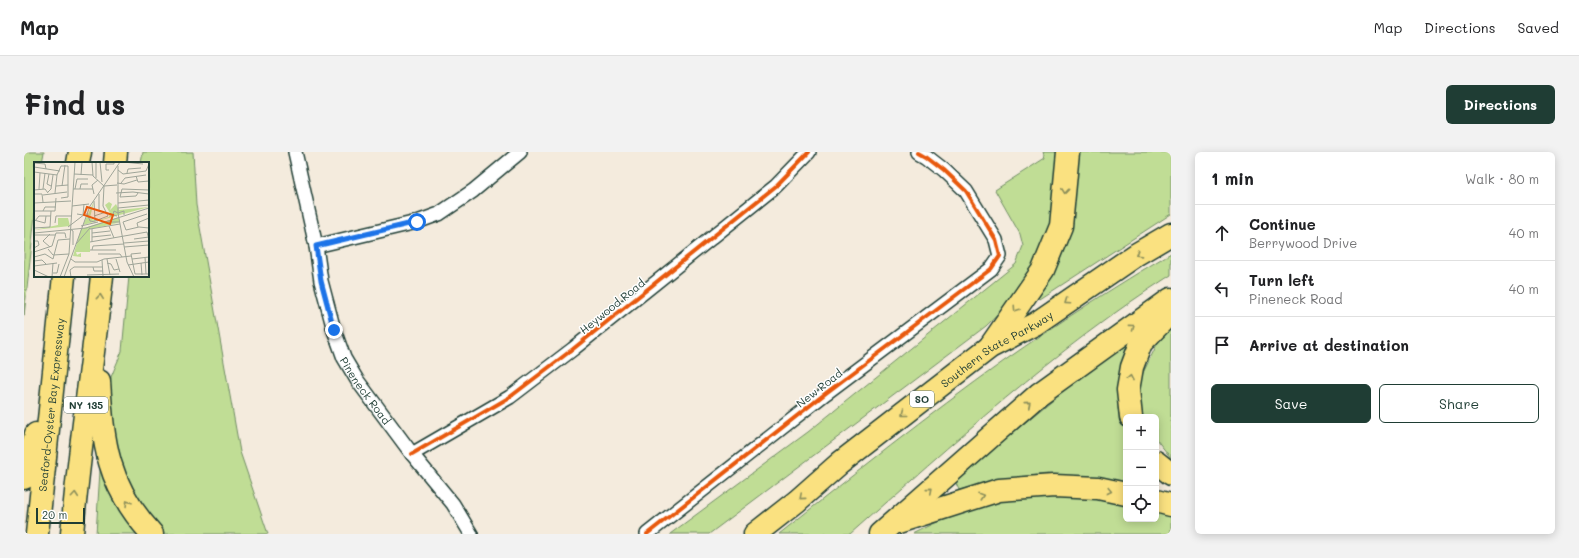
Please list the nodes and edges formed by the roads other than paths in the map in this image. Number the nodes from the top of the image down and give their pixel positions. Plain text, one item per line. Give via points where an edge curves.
1 (80, 152) edge
2 (116, 152) edge
3 (295, 152) edge
4 (520, 152) edge
5 (809, 152) edge
6 (919, 152) edge
7 (1068, 152) edge
8 (78, 162) edge
9 (115, 162) edge
10 (1171, 234) edge
11 (316, 246) junction
12 (64, 277) edge
13 (102, 277) edge
14 (1171, 299) edge
15 (1171, 312) edge
16 (96, 330) junction
17 (990, 347) junction
18 (54, 361) junction
19 (1131, 414) edge
20 (412, 454) junction
21 (1159, 464) edge
22 (1171, 474) edge
23 (24, 478) edge
24 (1123, 493) edge
25 (1159, 502) edge
26 (1171, 505) edge
27 (885, 530) edge
28 (37, 534) edge
29 (72, 534) edge
30 (152, 534) edge
31 (471, 534) edge
32 (647, 534) edge
33 (755, 534) edge

1 - 8 highway
2 - 9 highway
3 - 11 street, Pineneck Road
4 - 11 street via 473,191 439,214 417,222
5 - 20 street, Heywood Road via 776,186 510,397
6 - 32 street, New Road via 944,170 966,191 996,240 1000,256 991,269 826,393
7 -> 17 highway via 1061,226 1042,270
10 -> 17 highway, Southern State Parkway / SO via 1137,254 1035,324
11 - 20 street, Pineneck Road via 321,281 344,358 357,380
12 - 18 highway, Seaford-Oyster Bay Expressway / NY 135
16 -> 13 highway, NY 135
27 -> 14 highway via 1039,394
19 -> 15 highway via 1128,390 1132,367 1141,343
29 -> 16 highway, NY 135 via 77,473
30 -> 16 highway via 124,496 106,452
17 -> 33 highway, Southern State Parkway / SO
18 - 23 highway
18 - 28 highway, Seaford-Oyster Bay Expressway / NY 135
20 - 31 street, Pineneck Road via 453,504
21 - 22 highway
27 -> 24 highway via 999,490 1054,486 1098,488
25 - 26 highway

